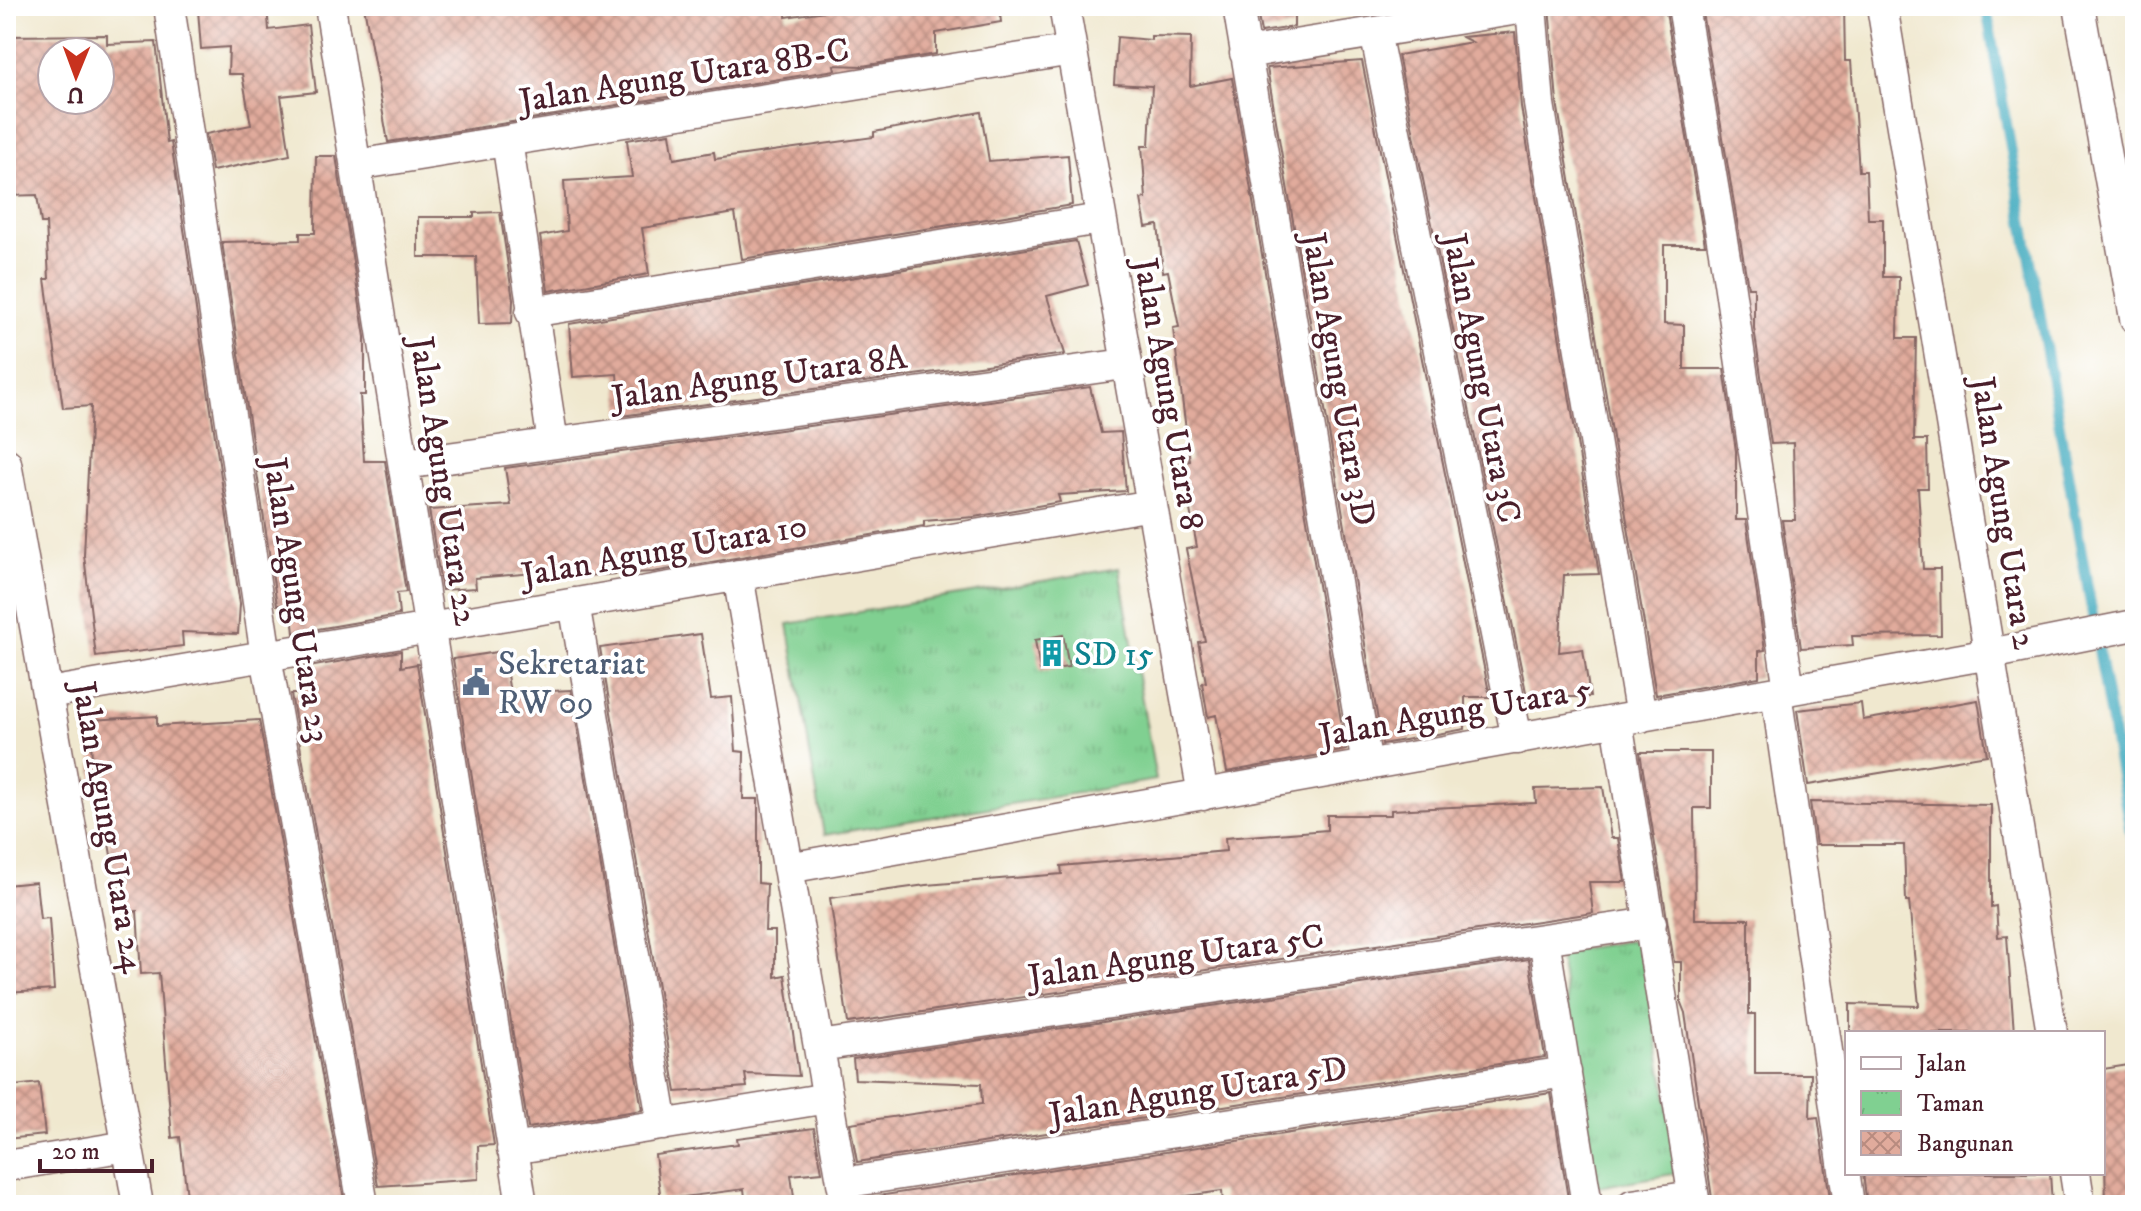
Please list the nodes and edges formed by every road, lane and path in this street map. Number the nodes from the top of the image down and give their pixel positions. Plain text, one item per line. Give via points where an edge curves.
1 (169, 6) edge
2 (330, 6) edge
3 (1064, 6) edge
4 (1238, 6) edge
5 (1531, 6) edge
6 (1683, 6) edge
7 (1882, 6) edge
8 (2079, 6) edge
9 (1375, 32) junction
10 (1072, 50) junction
11 (1245, 53) junction
12 (507, 141) junction
13 (356, 165) junction
14 (1100, 219) junction
15 (531, 312) junction
16 (2135, 318) edge
17 (1125, 364) junction
18 (553, 443) junction
19 (6, 463) edge
20 (404, 464) junction
21 (1152, 505) junction
22 (738, 575) junction
23 (574, 603) junction
24 (2132, 626) edge
25 (430, 627) junction
26 (1990, 654) junction
27 (266, 656) junction
28 (1783, 691) junction
29 (48, 693) junction
30 (1629, 719) junction
31 (1517, 739) junction
32 (1367, 765) junction
33 (1203, 795) junction
34 (788, 868) junction
35 (1651, 923) junction
36 (1544, 939) junction
37 (2052, 1031) edge
38 (819, 1046) junction
39 (1566, 1072) junction
40 (828, 1098) junction
41 (663, 1125) junction
42 (127, 1146) junction
43 (512, 1149) junction
44 (6, 1166) edge
45 (1845, 1174) edge
46 (1845, 1175) edge
47 (2075, 1175) edge
48 (844, 1194) edge
49 (1694, 1200) edge
50 (138, 1205) edge
51 (363, 1205) edge
52 (522, 1205) edge
53 (1587, 1205) edge
54 (1632, 1205) edge
55 (1849, 1205) edge
56 (2080, 1205) edge

1 - 27 street, Jalan Agung Utara 23
2 - 13 street, Jalan Agung Utara 22
3 - 10 street, Jalan Agung Utara 8
4 - 11 street, Jalan Agung Utara 3D
5 - 9 street
5 - 30 street via 1539,104
6 - 28 street via 1729,282
7 - 26 street, Jalan Agung Utara 2
8 - 16 street
9 - 11 street
9 - 31 street, Jalan Agung Utara 3C
10 - 12 street, Jalan Agung Utara 8B-C
10 - 14 street, Jalan Agung Utara 8
11 - 32 street, Jalan Agung Utara 3D
12 - 13 street, Jalan Agung Utara 8B-C
12 - 15 street
13 - 20 street, Jalan Agung Utara 22
14 - 15 street
14 - 17 street, Jalan Agung Utara 8
15 - 18 street
17 - 18 street, Jalan Agung Utara 8A
17 - 21 street, Jalan Agung Utara 8
18 - 20 street, Jalan Agung Utara 8A
19 - 29 street, Jalan Agung Utara 24
20 - 25 street, Jalan Agung Utara 22
21 - 22 street, Jalan Agung Utara 10
21 - 33 street, Jalan Agung Utara 8
22 - 23 street, Jalan Agung Utara 10
22 - 34 street
23 - 25 street, Jalan Agung Utara 10
23 - 41 street
24 - 26 street, Jalan Agung Utara 5
25 - 27 street, Jalan Agung Utara 10
25 - 43 street, Jalan Agung Utara 22
26 - 28 street, Jalan Agung Utara 5
26 - 37 street, Jalan Agung Utara 2
27 - 29 street, Jalan Agung Utara 10
27 - 51 street, Jalan Agung Utara 23
28 - 30 street, Jalan Agung Utara 5
28 - 45 street
29 - 42 street, Jalan Agung Utara 24
30 - 31 street, Jalan Agung Utara 5
30 - 35 street
31 - 32 street, Jalan Agung Utara 5
32 - 33 street, Jalan Agung Utara 5
33 - 34 street, Jalan Agung Utara 5
34 - 38 street
35 - 36 street, Jalan Agung Utara 5C
35 - 49 street
36 - 38 street, Jalan Agung Utara 5C
36 - 39 street
38 - 40 street
39 - 48 street, Jalan Agung Utara 5D
39 - 53 street
40 - 41 street
40 - 48 street
41 - 43 street
42 - 44 street
42 - 50 street, Jalan Agung Utara 24
43 - 52 street, Jalan Agung Utara 22
46 - 55 street
47 - 56 street
49 - 54 street

